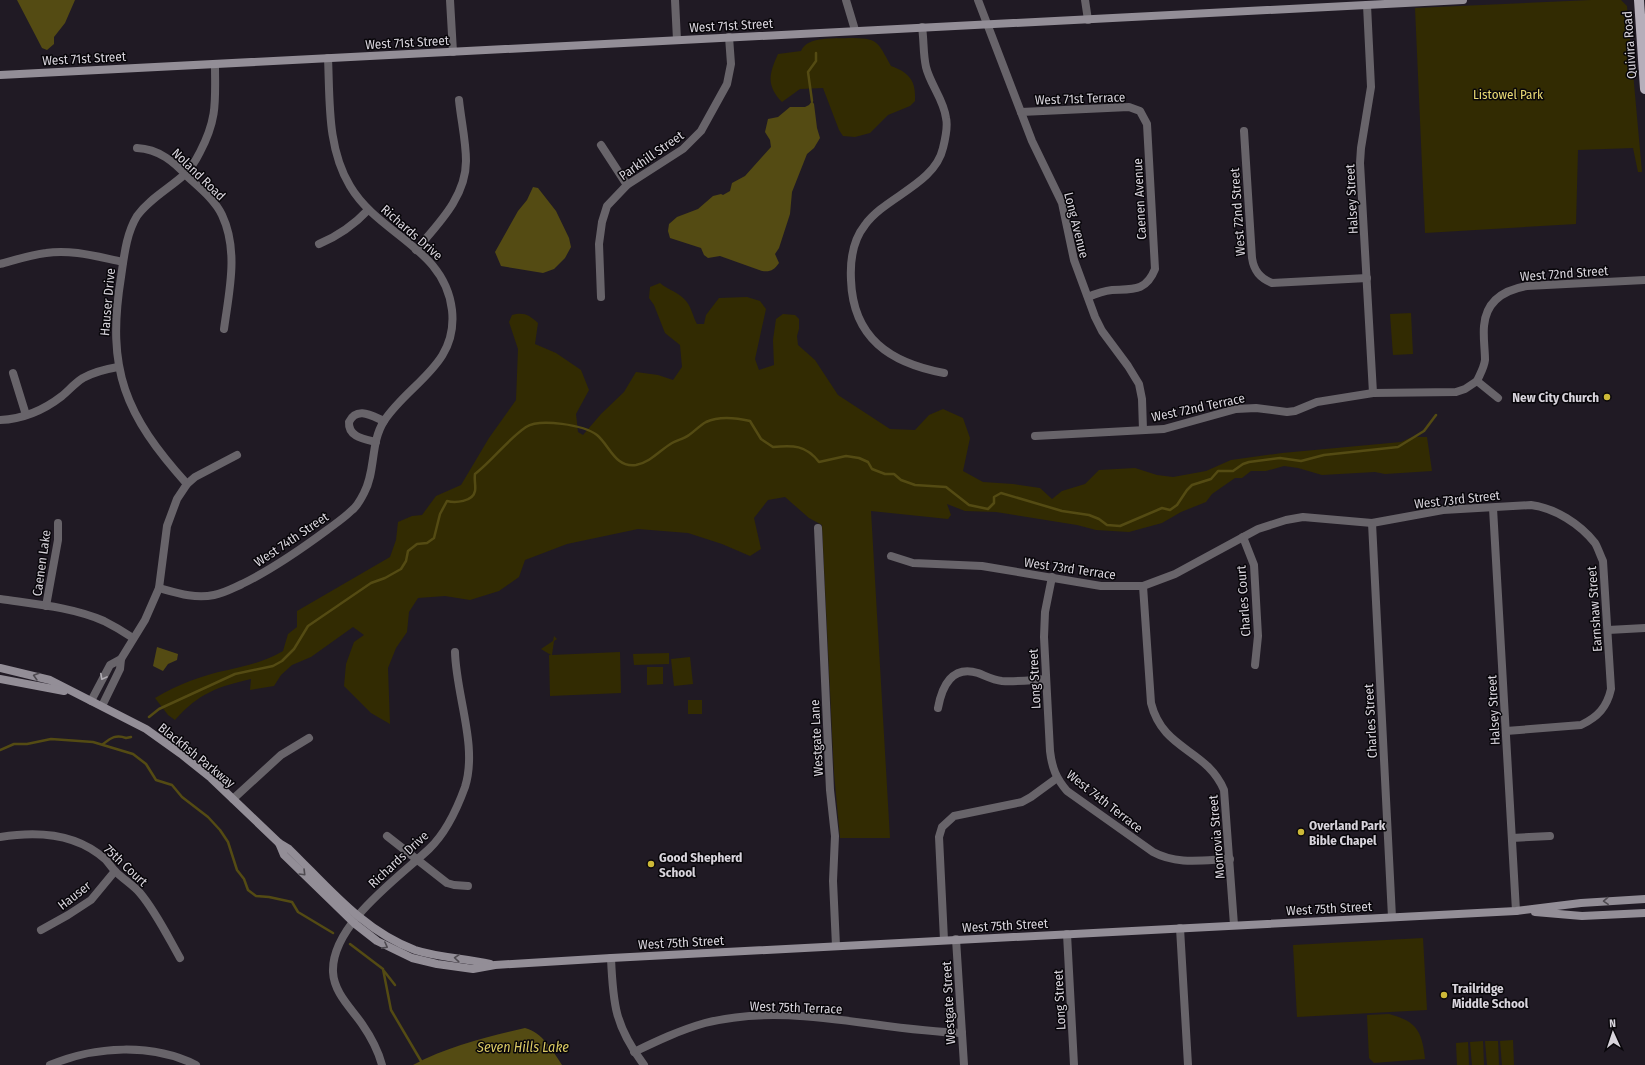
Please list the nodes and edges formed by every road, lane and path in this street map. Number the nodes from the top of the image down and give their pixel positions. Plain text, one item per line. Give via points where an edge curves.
1 (450, 0) edge
2 (675, 0) edge
3 (846, 0) edge
4 (978, 0) edge
5 (1085, 0) edge
6 (1463, 0) edge
7 (1639, 0) edge
8 (1422, 1) edge
9 (1367, 5) junction
10 (1088, 20) junction
11 (986, 25) junction
12 (922, 28) junction
13 (855, 30) junction
14 (729, 37) junction
15 (676, 40) junction
16 (453, 52) junction
17 (328, 58) junction
18 (215, 64) junction
19 (0, 75) edge
20 (1645, 89) edge
21 (459, 100) dead end
22 (1140, 111) joint
23 (1021, 112) junction
24 (1244, 131) dead end
25 (601, 145) dead end
26 (137, 148) dead end
27 (185, 174) junction
28 (627, 185) junction
29 (368, 210) junction
30 (319, 244) dead end
31 (416, 250) junction
32 (123, 262) junction
33 (0, 264) edge
34 (1367, 278) junction
35 (1645, 280) edge
36 (601, 297) dead end
37 (1088, 297) junction
38 (224, 329) dead end
39 (118, 367) junction
40 (13, 373) dead end
41 (944, 373) dead end
42 (1477, 381) junction
43 (1373, 393) junction
44 (1498, 398) dead end
45 (26, 416) junction
46 (0, 420) edge
47 (384, 421) junction
48 (1143, 430) junction
49 (1035, 436) dead end
50 (376, 442) junction
51 (237, 455) dead end
52 (187, 484) junction
53 (1492, 508) junction
54 (1562, 516) joint
55 (344, 517) joint
56 (1329, 519) joint
57 (58, 523) dead end
58 (1372, 523) junction
59 (818, 528) dead end
60 (1243, 537) junction
61 (890, 556) dead end
62 (1052, 578) junction
63 (1143, 586) junction
64 (159, 588) junction
65 (0, 599) edge
66 (46, 606) junction
67 (1645, 628) edge
68 (1608, 630) junction
69 (133, 638) junction
70 (454, 652) dead end
71 (121, 659) junction
72 (1255, 664) dead end
73 (0, 668) edge
74 (0, 679) edge
75 (1046, 679) junction
76 (68, 691) junction
77 (91, 700) junction
78 (102, 706) junction
79 (938, 708) dead end
80 (1506, 731) junction
81 (309, 738) dead end
82 (1057, 778) junction
83 (233, 799) junction
84 (387, 836) dead end
85 (1550, 836) dead end
86 (0, 837) edge
87 (1512, 838) junction
88 (416, 859) junction
89 (1230, 859) junction
90 (115, 871) junction
91 (468, 886) dead end
92 (1645, 899) edge
93 (1516, 911) junction
94 (1645, 913) edge
95 (1392, 917) junction
96 (356, 920) junction
97 (1234, 925) junction
98 (1180, 928) junction
99 (41, 930) dead end
100 (1067, 934) junction
101 (956, 939) junction
102 (944, 940) junction
103 (836, 946) junction
104 (180, 958) dead end
105 (611, 958) junction
106 (962, 1033) junction
107 (634, 1052) junction
108 (50, 1065) edge
109 (196, 1065) edge
110 (382, 1065) edge
111 (644, 1065) edge
112 (964, 1065) edge
113 (1074, 1065) edge
114 (1188, 1065) edge

1 - 16 street
2 - 15 street
3 - 13 street
4 - 11 street, Long Avenue
5 - 10 street
6 - 8 main road, West 71st Street
7 - 20 main road, Quivira Road
8 - 9 main road, West 71st Street
9 - 10 main road, West 71st Street
9 - 34 street, Halsey Street via 1371,87 1360,164
10 - 11 main road, West 71st Street
11 - 12 main road, West 71st Street
11 - 23 street, Long Avenue
12 - 13 main road, West 71st Street
12 - 41 street via 926,67 946,118 943,149 933,170 877,212 864,225 850,265 851,293 864,328 880,348 900,361
13 - 14 main road, West 71st Street
14 - 15 main road, West 71st Street
14 - 28 street, Parkhill Street via 729,79 706,124 689,144
15 - 16 main road, West 71st Street
16 - 17 main road, West 71st Street
17 - 18 main road, West 71st Street
17 - 29 street, Richards Drive via 334,146 349,185
18 - 19 main road, West 71st Street
18 - 27 street, Hauser Drive via 215,113 212,126 194,163
21 - 31 street via 466,162 463,181 457,198 447,214
22 - 23 street, West 71st Terrace via 1129,107
22 - 37 street, Caenen Avenue via 1147,124 1155,269 1152,277 1140,288 1110,290
23 - 37 street, Long Avenue via 1039,157 1062,203 1072,252
24 - 34 street, West 72nd Street via 1252,258 1257,273 1272,283
25 - 28 street
26 - 27 street, Noland Road via 149,148 163,154
27 - 32 street, Hauser Drive via 141,212 131,229
27 - 38 street, Noland Road via 217,207 229,236 232,258
28 - 36 street, Parkhill Street via 608,206 602,222 599,244
29 - 30 street via 334,238
29 - 31 street, Richards Drive
31 - 47 street, Richards Drive via 433,263 445,282 452,310 450,337 445,353 438,363
32 - 33 street via 78,253 58,252
32 - 39 street, Hauser Drive via 116,318
34 - 43 street, Halsey Street
35 - 42 street, West 72nd Street via 1527,286 1503,294 1490,306 1484,326 1485,361
37 - 48 street, Long Avenue via 1102,331 1139,384
39 - 45 street via 84,378 52,402
39 - 52 street, Hauser Drive via 129,403 147,435
40 - 45 street
42 - 43 street, West 72nd Terrace via 1465,390 1456,392
42 - 44 street
43 - 48 street, West 72nd Terrace via 1318,402 1287,412 1256,408 1236,409 1164,428
45 - 46 street
47 - 50 street, Richards Drive
47 - 50 street via 362,412 354,415 349,422 354,435
48 - 49 street, West 72nd Terrace
50 - 55 street, Richards Drive via 365,493 357,506
51 - 52 street via 201,473
52 - 64 street via 171,512
53 - 54 street, West 73rd Street via 1541,506
53 - 58 street, West 73rd Street via 1443,510
53 - 80 street, Halsey Street
54 - 68 street, Earnshaw Street via 1588,536 1596,545 1603,561
55 - 64 street, West 74th Street via 279,564 225,592 192,596
56 - 58 street, West 73rd Street
56 - 60 street, West 73rd Terrace via 1303,517 1286,520 1270,524
57 - 66 street, Caenen Lake via 58,540
58 - 95 street, Charles Street
59 - 103 street, Westgate Lane via 830,790 835,836 833,880
60 - 63 street, West 73rd Terrace via 1175,574
60 - 72 street, Charles Court via 1254,565 1258,636
61 - 62 street, West 73rd Terrace via 913,562 982,566
62 - 63 street, West 73rd Terrace via 1101,586
62 - 75 street, Long Street via 1044,637
63 - 89 street, Monrovia Street via 1154,715 1165,734 1205,763 1220,779 1226,800
64 - 69 street via 145,620
65 - 66 street
66 - 69 street via 104,621
67 - 68 street
68 - 80 street, Earnshaw Street via 1611,689 1608,700 1598,715 1573,727
69 - 71 street
70 - 88 street, Richards Drive via 456,679 469,749 465,785 445,829 429,849
71 -> 77 street via 110,665
71 - 78 street via 120,668
76 -> 73 main road, Blackfish Parkway via 50,680
74 - 76 main road, Blackfish Parkway
75 - 79 street via 1003,681 970,672 958,674 949,679 943,687
75 - 82 street, Long Street via 1050,751
76 - 77 main road, Blackfish Parkway
77 - 78 main road, Blackfish Parkway
78 - 83 main road, Blackfish Parkway via 146,729 181,754
80 - 87 street, Halsey Street
81 - 83 street via 281,755
82 - 89 street, West 74th Terrace via 1067,791 1163,858 1185,862
82 - 102 street, West 74th Terrace via 1022,802 954,816 942,827 939,837
83 - 96 main road, Blackfish Parkway via 279,843 284,854
84 - 88 street
85 - 87 street
86 - 90 street, 75th Court via 41,833 66,838 90,849
87 - 93 street, Halsey Street
88 - 91 street via 447,883
88 - 96 street, Richards Drive via 368,904
89 - 97 street, Monrovia Street
90 - 99 street, Hauser via 91,900
90 - 104 street, 75th Court via 139,892 150,906
92 -> 93 main road, West 75th Street
93 - 94 main road, West 75th Street via 1582,916
93 - 95 main road, West 75th Street
95 - 97 main road, West 75th Street
96 - 105 main road, West 75th Street via 388,948 425,962 473,969 495,965
96 - 110 street, Richards Drive via 337,949 334,978 339,994 370,1036
97 - 98 main road, West 75th Street
98 - 100 main road, West 75th Street
98 - 114 street
100 - 101 main road, West 75th Street
100 - 113 street, Long Street
101 - 102 main road, West 75th Street
101 - 106 street, Westgate Street
102 - 103 main road, West 75th Street
103 - 105 main road, West 75th Street
105 - 107 street via 614,1006 624,1035
106 - 107 street, West 75th Terrace via 826,1018 753,1017 705,1023 677,1032
106 - 112 street, Westgate Street
107 - 111 street
108 - 109 street via 78,1056 125,1050 158,1052

